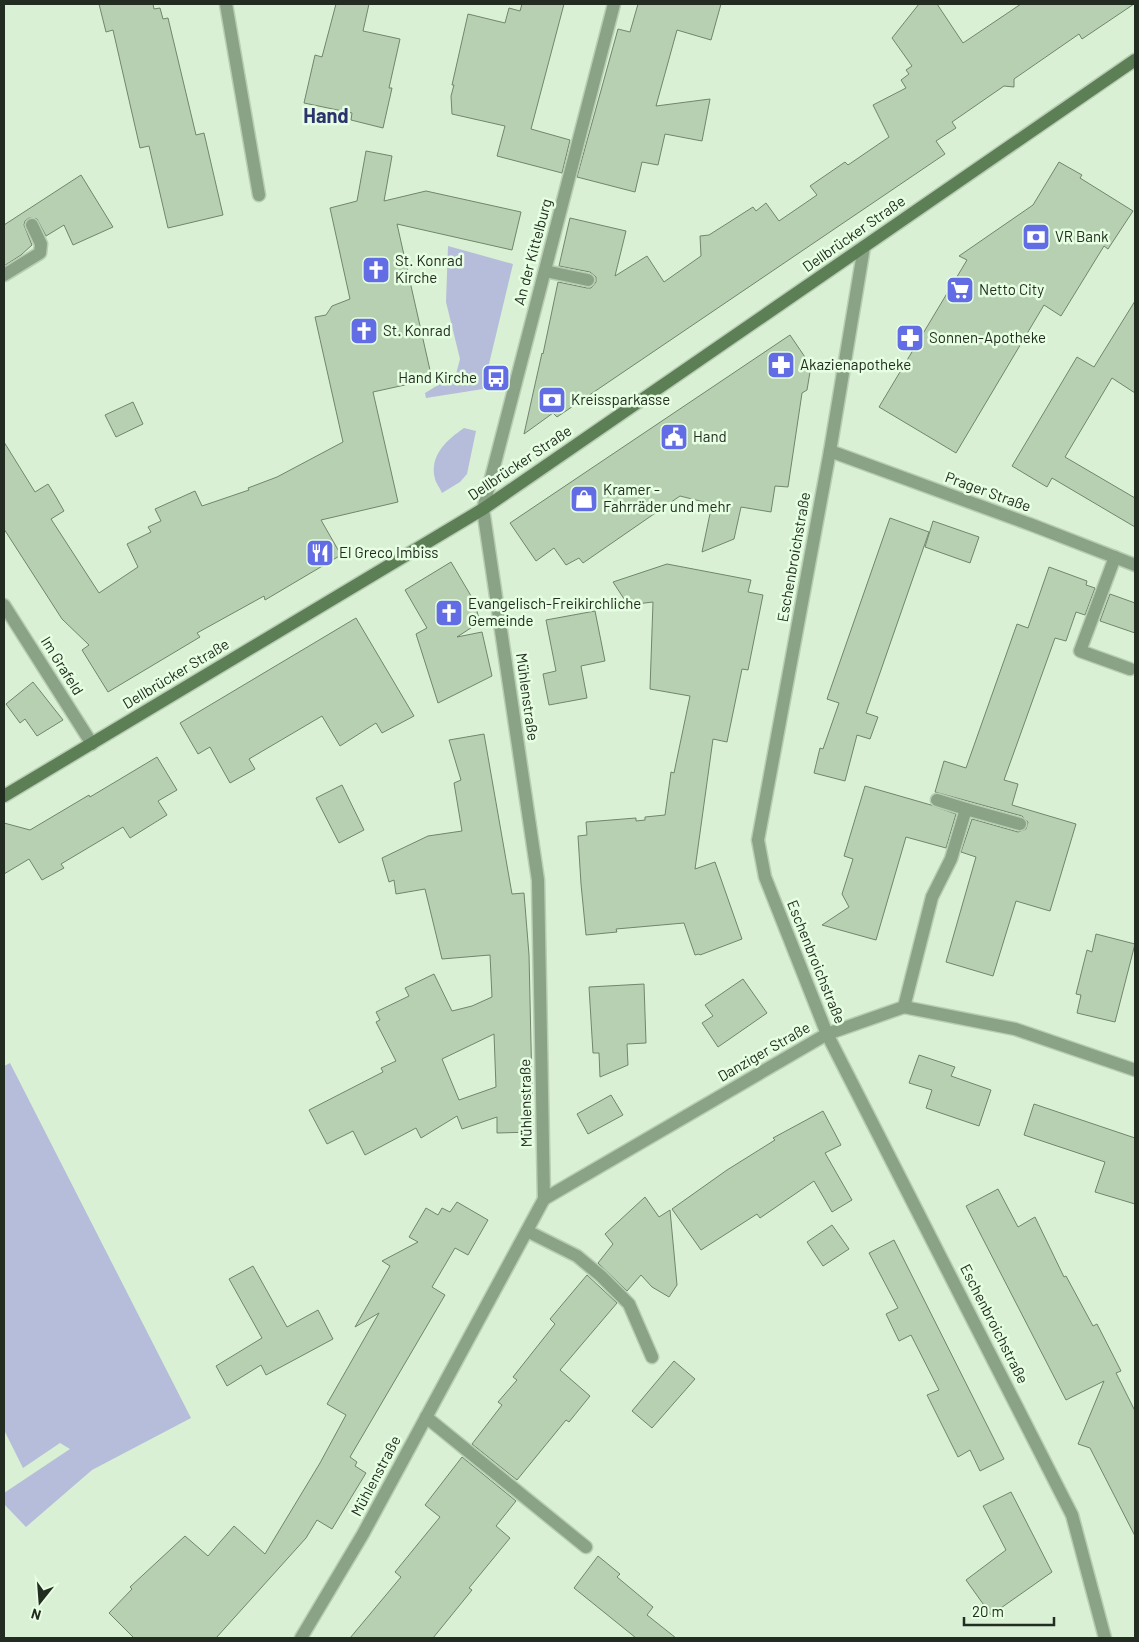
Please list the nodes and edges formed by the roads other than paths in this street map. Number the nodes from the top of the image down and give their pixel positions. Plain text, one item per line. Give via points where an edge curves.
1 (226, 4) edge
2 (614, 4) edge
3 (1135, 60) edge
4 (259, 195) dead end
5 (32, 225) dead end
6 (864, 247) junction
7 (545, 271) junction
8 (4, 275) edge
9 (588, 280) dead end
10 (830, 451) junction
11 (483, 509) junction
12 (1115, 558) junction
13 (1135, 565) edge
14 (4, 605) edge
15 (1130, 669) dead end
16 (92, 744) junction
17 (4, 796) edge
18 (937, 800) dead end
19 (966, 808) junction
20 (1020, 824) dead end
21 (904, 1007) junction
22 (827, 1034) junction
23 (1135, 1070) edge
24 (544, 1200) junction
25 (527, 1231) junction
26 (652, 1357) dead end
27 (426, 1417) junction
28 (586, 1547) dead end
29 (301, 1638) edge
30 (1105, 1638) edge

1 - 4 street
2 - 7 street, An der Kittelburg
3 - 6 main road, Dellbrücker Straße
5 - 8 street via 41,244 40,253
6 - 10 street, Eschenbroichstraße
6 - 11 main road, Dellbrücker Straße
7 - 9 street
7 - 11 street, An der Kittelburg
10 - 12 street, Prager Straße
10 - 22 street, Eschenbroichstraße via 758,840 765,877
11 - 16 main road, Dellbrücker Straße
11 - 24 street, Mühlenstraße via 538,880
12 - 13 street, Prager Straße
12 - 15 street via 1080,651
14 - 16 street, Im Grafeld
16 - 17 main road, Dellbrücker Straße
18 - 19 street
19 - 20 street
19 - 21 street via 951,859 932,897
21 - 22 street, Danziger Straße
21 - 23 street via 1015,1030
22 - 24 street, Danziger Straße
22 - 30 street, Eschenbroichstraße via 1072,1514
24 - 25 street, Mühlenstraße
25 - 26 street via 577,1256 629,1304
25 - 27 street, Mühlenstraße
27 - 28 street
27 - 29 street, Mühlenstraße via 363,1534

